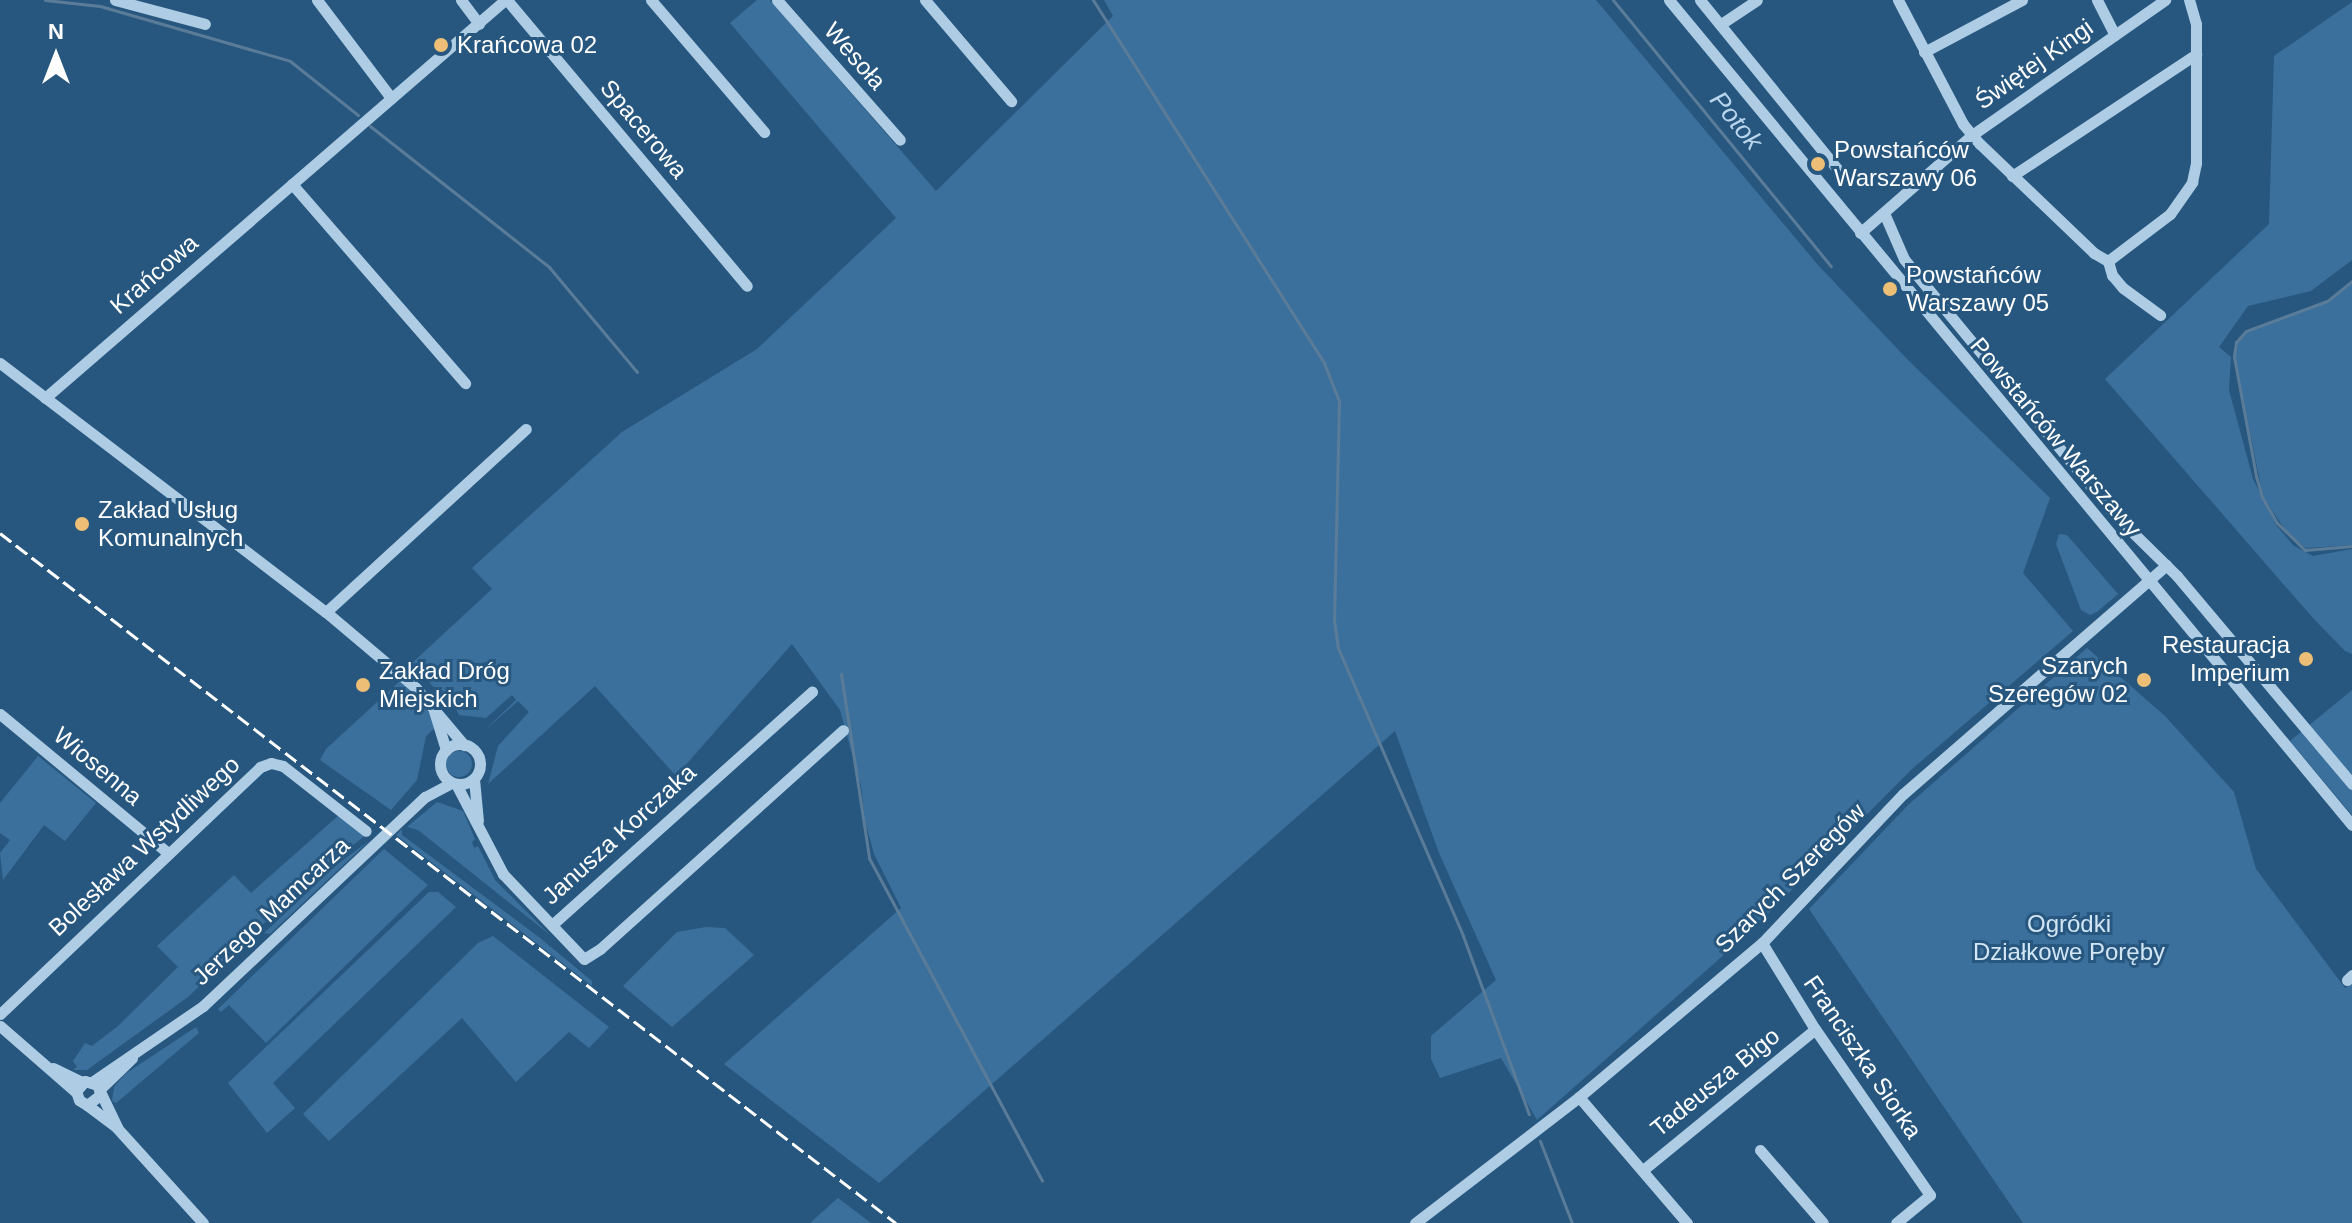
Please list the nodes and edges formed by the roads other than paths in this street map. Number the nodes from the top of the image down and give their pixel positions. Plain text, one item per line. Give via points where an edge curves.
1 (115, 0) edge
2 (317, 0) edge
3 (461, 0) edge
4 (506, 0) edge
5 (651, 0) edge
6 (777, 0) edge
7 (925, 0) edge
8 (1669, 0) edge
9 (1700, 0) edge
10 (1757, 0) edge
11 (1898, 0) edge
12 (2022, 0) edge
13 (2097, 0) edge
14 (2165, 0) edge
15 (2189, 0) edge
16 (2005, 4) edge
17 (205, 24) dead end
18 (479, 24) junction
19 (1721, 24) junction
20 (2115, 35) junction
21 (1924, 52) junction
22 (2196, 54) junction
23 (391, 98) junction
24 (1011, 101) dead end
25 (764, 132) dead end
26 (1972, 135) junction
27 (900, 140) dead end
28 (1839, 171) dead end
29 (2012, 176) junction
30 (292, 184) junction
31 (1884, 213) junction
32 (1860, 233) junction
33 (2108, 261) junction
34 (747, 286) dead end
35 (2160, 315) dead end
36 (0, 363) edge
37 (465, 383) dead end
38 (45, 398) junction
39 (526, 429) dead end
40 (2166, 565) junction
41 (2148, 582) junction
42 (326, 612) junction
43 (812, 692) dead end
44 (430, 703) junction
45 (0, 714) edge
46 (843, 730) dead end
47 (464, 745) junction
48 (446, 750) junction
49 (440, 767) junction
50 (474, 779) junction
51 (454, 783) junction
52 (2352, 784) edge
53 (425, 797) junction
54 (478, 821) junction
55 (2352, 825) edge
56 (366, 831) dead end
57 (168, 853) junction
58 (553, 924) junction
59 (1762, 943) junction
60 (0, 1014) edge
61 (0, 1026) edge
62 (1815, 1029) junction
63 (90, 1088) junction
64 (1579, 1097) junction
65 (117, 1128) junction
66 (1760, 1150) dead end
67 (1643, 1170) junction
68 (203, 1223) edge
69 (1415, 1223) edge
70 (1687, 1223) edge
71 (1823, 1223) edge
72 (1896, 1223) edge

1 - 17 street
2 - 23 street
3 - 18 street
4 - 18 street, Krańcowa
4 - 34 street, Spacerowa
5 - 25 street
6 - 27 street, Wesoła
7 - 24 street
8 - 32 street, Powstańców Warszawy
9 - 19 street
10 - 19 street
11 - 21 street
12 - 16 street
13 - 20 street
14 - 20 street, Świętej Kingi
15 - 22 street
16 - 21 street
18 - 23 street, Krańcowa
19 - 28 street
20 - 26 street, Świętej Kingi
21 - 26 street
22 - 29 street
22 - 33 street via 2192,182 2179,205
23 - 30 street, Krańcowa
26 - 29 street
26 - 31 street, Świętej Kingi
29 - 33 street
30 - 37 street
30 - 38 street, Krańcowa
31 - 32 street, Świętej Kingi
31 - 40 street via 1916,274 2113,513
32 - 41 street, Powstańców Warszawy
33 - 35 street via 2116,281
36 - 38 street
38 - 42 street
39 - 42 street
40 - 41 street, Szarych Szeregów
40 - 52 street
41 - 55 street, Powstańców Warszawy
41 - 59 street, Szarych Szeregów via 1903,794
42 - 44 street
43 - 58 street, Janusza Korczaka
44 - 47 street
44 - 48 street
45 - 57 street, Wiosenna
46 - 58 street via 600,949 584,959
47 - 48 street
47 - 50 street via 480,761
48 - 49 street
49 - 51 street
49 - 53 street, Jerzego Mamcarza
50 - 51 street
50 - 54 street, Janusza Korczaka
51 - 53 street, Jerzego Mamcarza
51 - 54 street, Janusza Korczaka
53 - 63 street, Jerzego Mamcarza via 203,1006
54 - 58 street, Janusza Korczaka via 503,874
56 - 57 street, Bolesława Wstydliwego via 283,766 271,763 260,767
57 - 60 street, Bolesława Wstydliwego
59 - 62 street, Franciszka Siorka
59 - 64 street, Szarych Szeregów
61 - 63 street via 52,1068
62 - 67 street, Tadeusza Bigo
62 - 72 street, Franciszka Siorka via 1930,1195
63 - 65 street
63 - 65 street, Jerzego Mamcarza via 87,1105
64 - 67 street
64 - 69 street, Szarych Szeregów
65 - 68 street
66 - 71 street
67 - 70 street

